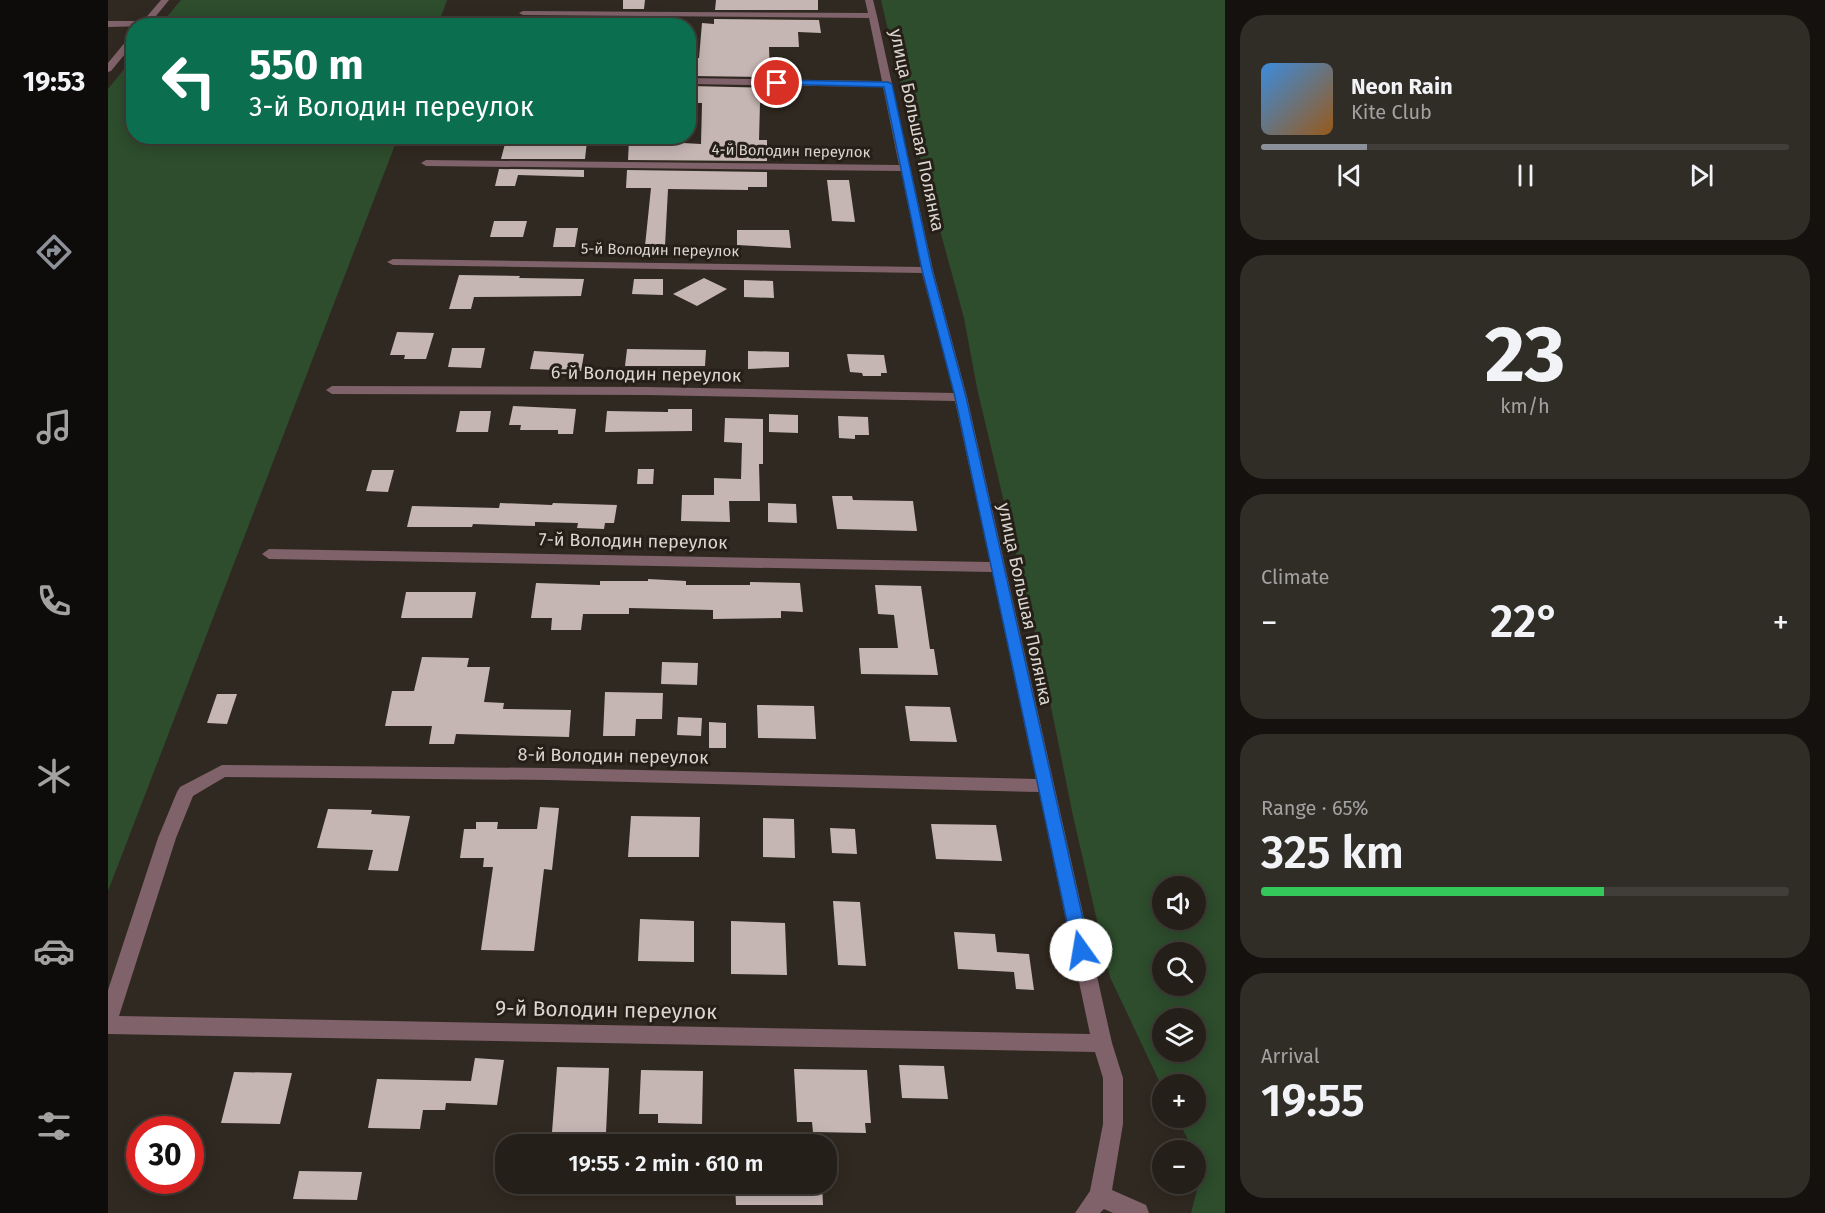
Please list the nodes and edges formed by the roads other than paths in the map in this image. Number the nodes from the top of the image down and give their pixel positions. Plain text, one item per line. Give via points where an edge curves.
1 (165, 0) edge
2 (869, 0) edge
3 (523, 14) dead end
4 (873, 16) junction
5 (149, 18) edge
6 (108, 24) edge
7 (126, 24) edge
8 (126, 47) edge
9 (108, 69) edge
10 (696, 81) edge
11 (888, 84) junction
12 (426, 163) dead end
13 (905, 168) junction
14 (393, 262) dead end
15 (927, 270) junction
16 (332, 390) dead end
17 (961, 397) junction
18 (269, 554) dead end
19 (997, 567) junction
20 (1044, 786) junction
21 (108, 1023) edge
22 (1102, 1043) junction
23 (1100, 1196) junction
24 (1086, 1213) edge
25 (1138, 1213) edge

1 - 5 street
2 - 4 street, улица Большая Полянка
3 - 4 street
4 - 11 street, улица Большая Полянка
6 - 7 street
8 - 9 street
10 - 11 street
11 - 13 street, улица Большая Полянка
12 - 13 street, 4-й Володин переулок
13 - 15 street, улица Большая Полянка
14 - 15 street, 5-й Володин переулок
15 - 17 street, улица Большая Полянка
16 - 17 street, 6-й Володин переулок
17 - 19 street, улица Большая Полянка
18 - 19 street, 7-й Володин переулок
19 - 20 street, улица Большая Полянка
20 - 21 street, 8-й Володин переулок via 222,771 186,792 167,838
20 - 22 street, улица Большая Полянка
21 - 22 street, 9-й Володин переулок
22 - 23 street, улица Большая Полянка via 1113,1078 1113,1124
23 - 24 street, улица Большая Полянка
23 - 25 street

